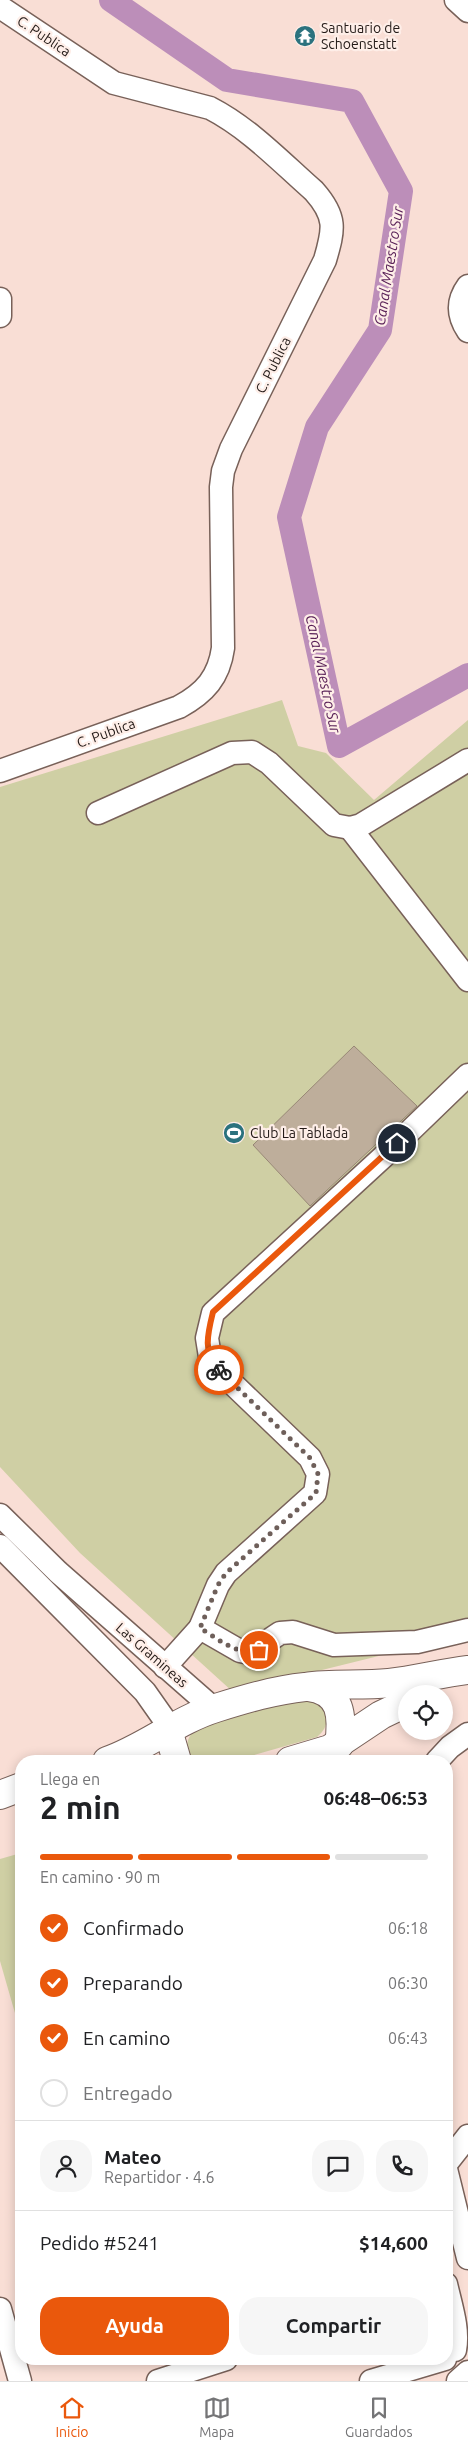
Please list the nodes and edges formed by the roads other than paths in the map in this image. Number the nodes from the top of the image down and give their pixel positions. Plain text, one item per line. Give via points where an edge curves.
1 (456, 0) edge
2 (0, 7) edge
3 (468, 11) edge
4 (468, 286) edge
5 (0, 299) edge
6 (0, 316) edge
7 (468, 331) edge
8 (468, 760) edge
9 (0, 771) edge
10 (98, 814) dead end
11 (350, 828) junction
12 (468, 980) edge
13 (468, 1075) edge
14 (0, 1515) edge
15 (0, 1546) edge
16 (200, 1628) junction
17 (468, 1630) edge
18 (165, 1667) junction
19 (468, 1670) edge
20 (468, 1681) edge
21 (453, 1686) edge
22 (306, 1687) junction
23 (398, 1707) edge
24 (214, 1709) junction
25 (168, 1730) junction
26 (468, 1734) edge
27 (341, 1753) edge
28 (123, 1755) edge
29 (175, 1755) edge
30 (443, 1755) edge
31 (15, 1789) edge
32 (0, 1795) edge
33 (15, 1803) edge
34 (0, 1805) edge
35 (453, 2197) edge
36 (468, 2258) edge
37 (0, 2309) edge
38 (453, 2318) edge
39 (15, 2340) edge
40 (454, 2357) edge
41 (18, 2365) edge
42 (207, 2365) edge
43 (426, 2365) edge
44 (468, 2372) edge
45 (20, 2381) edge
46 (158, 2381) edge
47 (371, 2381) edge
48 (458, 2381) edge

1 - 3 street
2 - 9 street, C. Publica via 114,83 210,108 224,115 314,191 324,202 333,224 325,260 223,471 220,488 222,648 216,676 196,698 179,708
4 - 7 street via 461,299 460,311
5 - 6 street
8 - 11 street via 361,825
10 - 11 street via 232,753 252,752 334,825
11 - 12 street
13 - 16 street via 213,1312 207,1338 211,1363 310,1458 318,1474 316,1493 226,1573
14 - 18 street, Las Gramineas via 58,1572
15 - 25 street, Las Gramineas via 145,1692
16 - 17 street via 240,1651 250,1653 280,1633 293,1632 334,1645 416,1642
16 - 18 street
18 - 24 street, Las Gramineas
19 - 22 main road via 387,1684
20 - 21 main road
22 - 24 main road
22 - 27 main road via 324,1690 337,1704 341,1722
23 - 27 main road via 381,1715
24 - 25 main road
25 - 28 main road
25 - 29 main road
26 - 30 street
31 - 32 main road
33 - 34 main road
35 - 36 street
37 - 39 street
38 - 40 street via 456,2333
41 - 45 street
42 - 46 street
43 - 47 street
44 - 48 street

